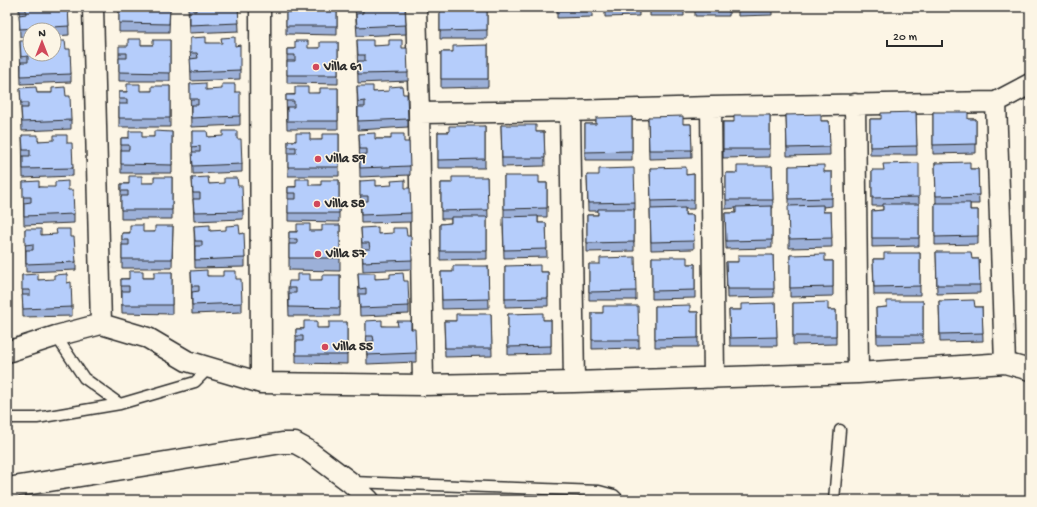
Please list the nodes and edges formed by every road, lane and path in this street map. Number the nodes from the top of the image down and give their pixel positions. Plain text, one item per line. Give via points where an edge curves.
1 (93, 7) edge
2 (260, 7) edge
3 (416, 7) edge
4 (1030, 84) edge
5 (996, 102) junction
6 (855, 104) junction
7 (710, 107) junction
8 (570, 112) junction
9 (419, 113) junction
10 (101, 324) junction
11 (56, 336) junction
12 (7, 352) edge
13 (1005, 363) junction
14 (210, 367) junction
15 (1030, 370) edge
16 (858, 373) junction
17 (714, 378) junction
18 (574, 382) junction
19 (261, 383) junction
20 (423, 385) junction
21 (120, 404) junction
22 (7, 418) edge
23 (840, 430) dead end
24 (350, 482) junction
25 (7, 488) edge
26 (369, 500) edge
27 (619, 500) edge
28 (834, 500) edge

1 - 10 street
2 - 19 street
3 - 9 street
4 - 5 street
5 - 6 street
5 - 13 street
6 - 7 street
6 - 16 street
7 - 8 street
7 - 17 street
8 - 9 street
8 - 18 street
9 - 20 street
10 - 11 street
10 - 14 street via 148,338 187,361
11 - 12 street
11 - 21 lane via 84,378
13 - 15 street
13 - 16 street
14 - 19 street
14 - 21 lane via 195,382
16 - 17 street
17 - 18 street
18 - 20 street
19 - 20 street
21 - 22 lane via 37,418
23 - 28 lane
24 - 25 street via 306,449 295,443 282,443
24 - 26 street
24 - 27 lane via 599,490 614,495

